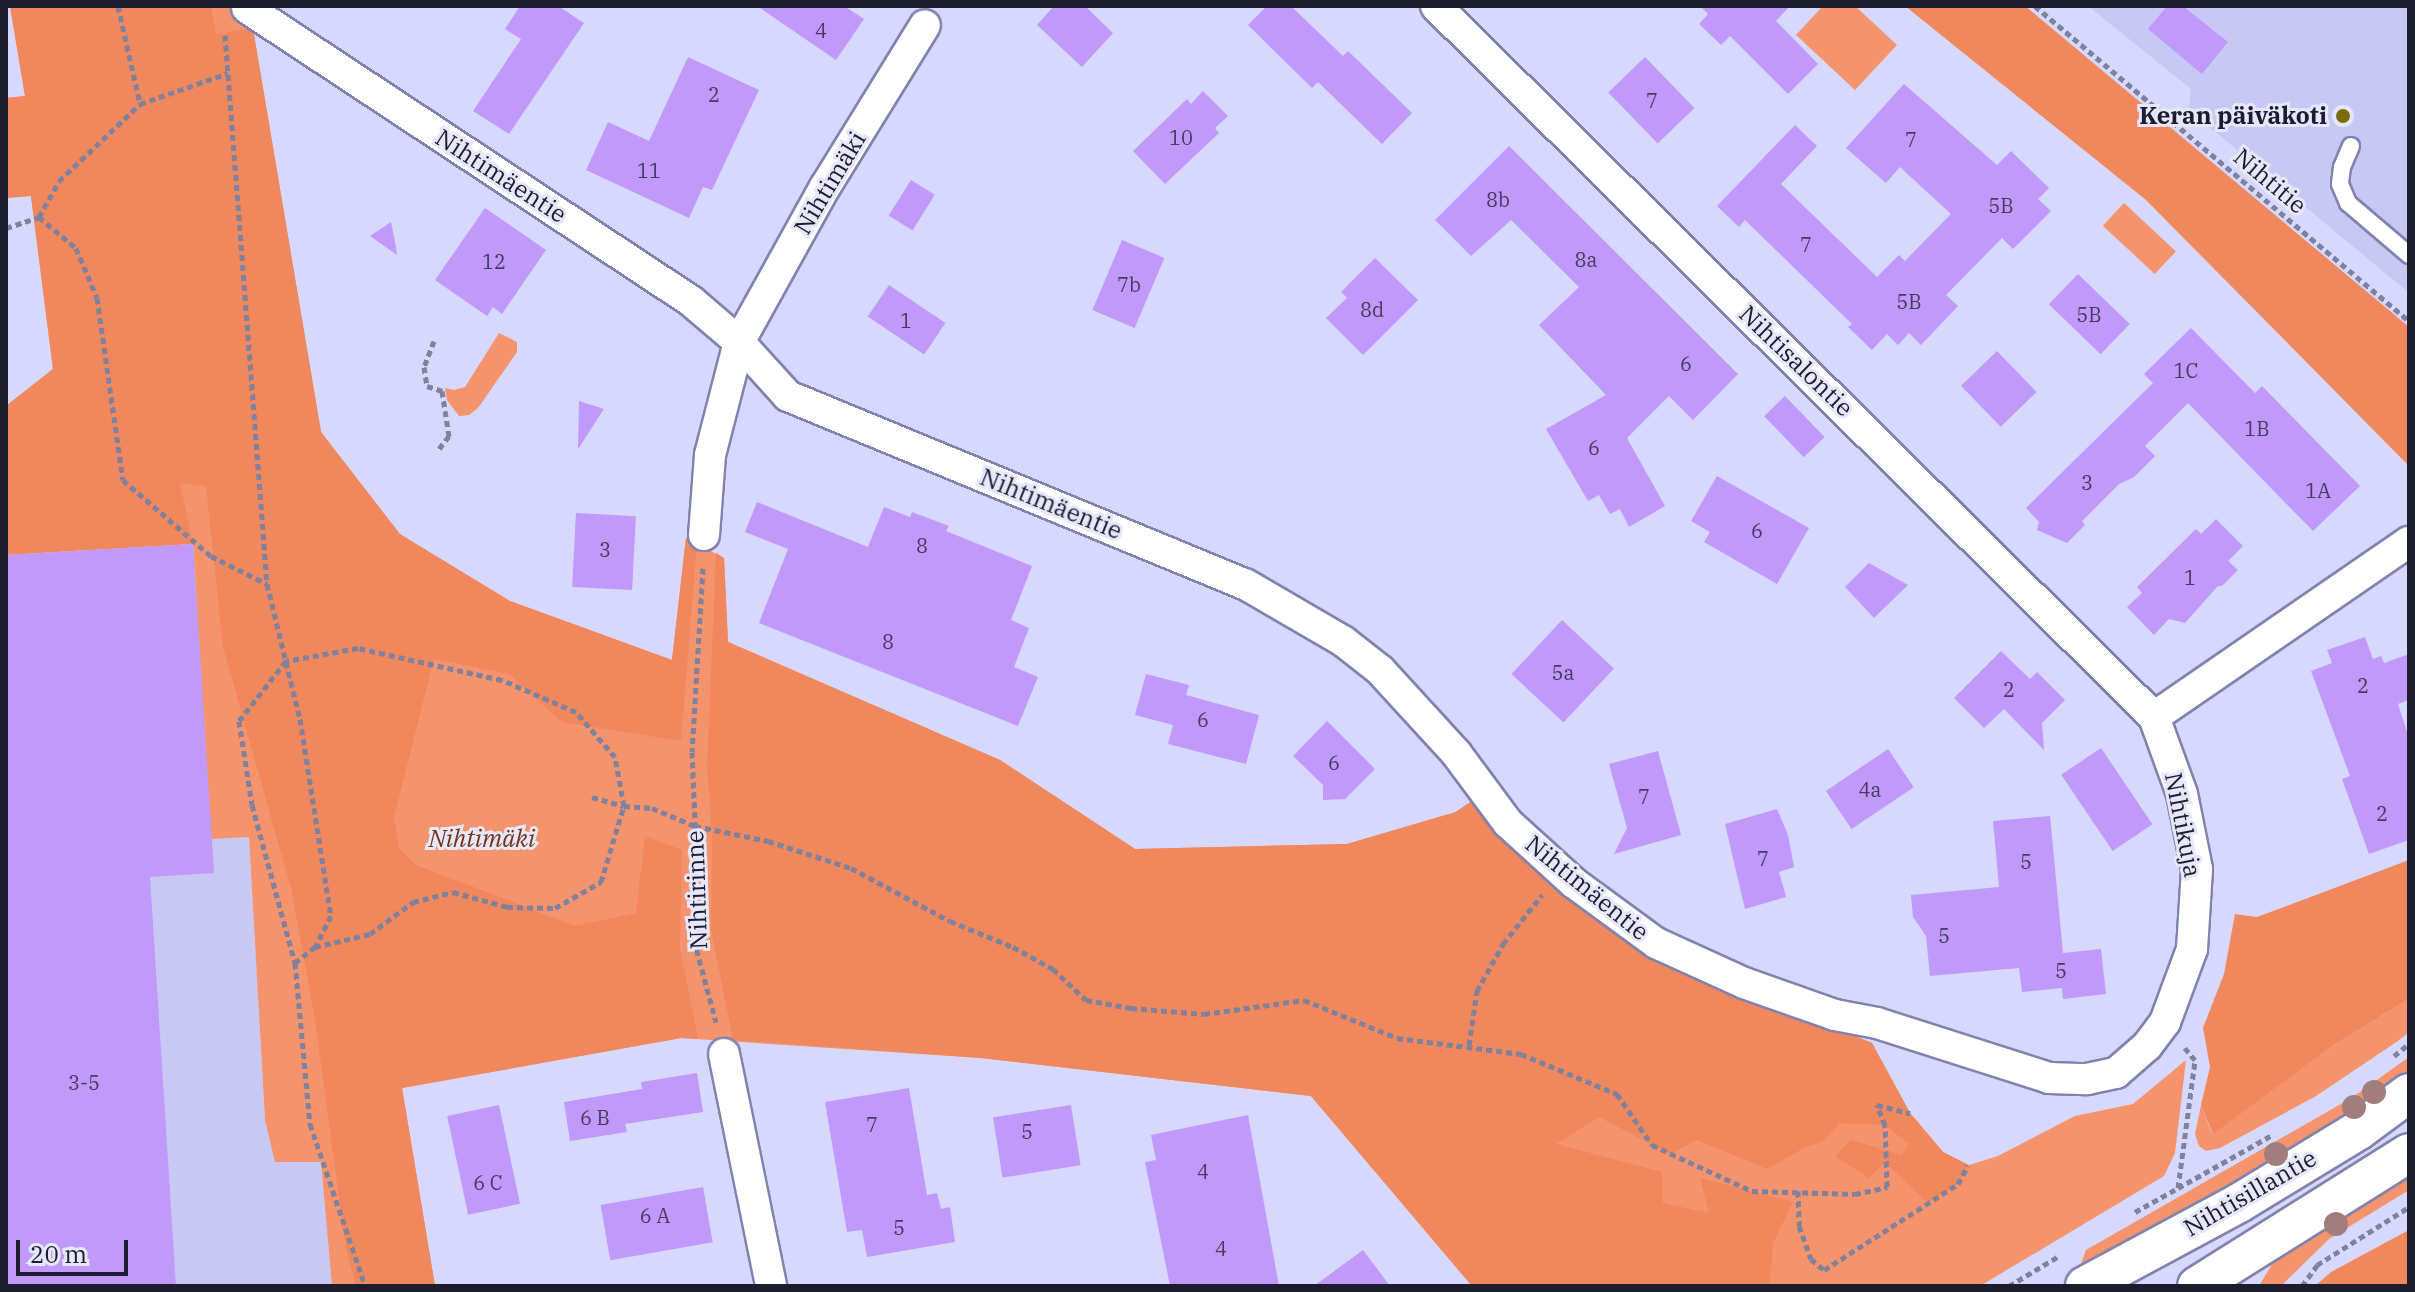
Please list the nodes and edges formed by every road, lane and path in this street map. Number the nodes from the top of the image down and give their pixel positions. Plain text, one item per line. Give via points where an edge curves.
1 (118, 6) edge
2 (1436, 6) edge
3 (2035, 6) edge
4 (235, 16) joint
5 (925, 25) dead end
6 (228, 73) junction
7 (140, 104) junction
8 (2351, 146) dead end
9 (39, 217) junction
10 (6, 228) edge
11 (2409, 255) edge
12 (2409, 321) edge
13 (434, 341) dead end
14 (739, 342) junction
15 (439, 449) dead end
16 (704, 535) joint
17 (2409, 542) edge
18 (267, 584) junction
19 (286, 661) junction
20 (2154, 717) junction
21 (592, 797) dead end
22 (624, 806) junction
23 (695, 826) junction
24 (1561, 871) junction
25 (315, 947) junction
26 (295, 963) junction
27 (1835, 1015) joint
28 (2165, 1022) junction
29 (2409, 1044) edge
30 (1469, 1045) junction
31 (724, 1054) joint
32 (2387, 1062) dead end
33 (2409, 1093) edge
34 (1910, 1113) dead end
35 (2273, 1134) dead end
36 (2409, 1153) edge
37 (1968, 1165) dead end
38 (1798, 1191) junction
39 (2409, 1207) edge
40 (2159, 1244) junction
41 (2075, 1276) edge
42 (365, 1286) edge
43 (771, 1286) edge
44 (2009, 1286) edge
45 (2179, 1286) edge
46 (2197, 1286) edge
47 (2302, 1286) edge

1 - 7 path
2 - 20 street, Nihtisalontie
3 - 12 path, Nihtitie
4 - 6 path
4 - 14 street, Nihtimäentie via 691,301
5 - 14 street, Nihtimäki via 825,187
6 - 7 path
6 - 18 path
7 - 9 path via 59,181
8 - 11 lane via 2340,184 2348,203
9 - 10 path
9 - 18 path via 76,248 97,298 123,480 211,556
13 - 15 path via 424,367 427,386 442,391 449,436
14 - 16 street, Nihtimäki via 710,455
14 - 24 street, Nihtimäentie via 788,396 1245,584 1343,641 1380,670 1456,753 1508,823
16 - 23 path, Nihtirinne via 692,752
17 - 20 street
18 - 19 path
19 - 22 path via 358,648 502,680 576,712 615,757
19 - 25 path via 331,916
19 - 26 path via 239,721 252,805
20 - 28 street, Nihtikuja via 2182,794 2197,869 2192,949
21 - 22 path
22 - 23 path via 652,808
22 - 25 path via 601,882 555,908 507,907 453,892 413,902 370,934
23 - 30 path via 768,841 851,868 1053,969 1086,1000 1204,1014 1304,1000 1397,1038
23 - 31 path, Nihtirinne via 694,940
24 - 27 street, Nihtimäentie via 1656,943 1744,983
24 - 30 path via 1503,944 1477,991
25 - 26 path
26 - 42 path via 310,1124
27 - 28 street, Nihtikuja via 2049,1078 2075,1079 2116,1073
28 - 35 path via 2195,1060 2178,1184
29 - 32 path
30 - 38 path via 1521,1054 1617,1094 1652,1145 1752,1191
31 - 43 street
33 - 40 street, Nihtisillantie via 2239,1203
34 - 38 path via 1877,1105 1885,1125 1887,1187 1855,1194
36 - 46 street, Nihtisillantie
37 - 38 path via 1958,1184 1824,1270 1811,1259 1799,1226
39 - 47 path via 2317,1265
40 - 41 street, Nihtisillantie
40 - 45 street
41 - 44 path via 2059,1256

